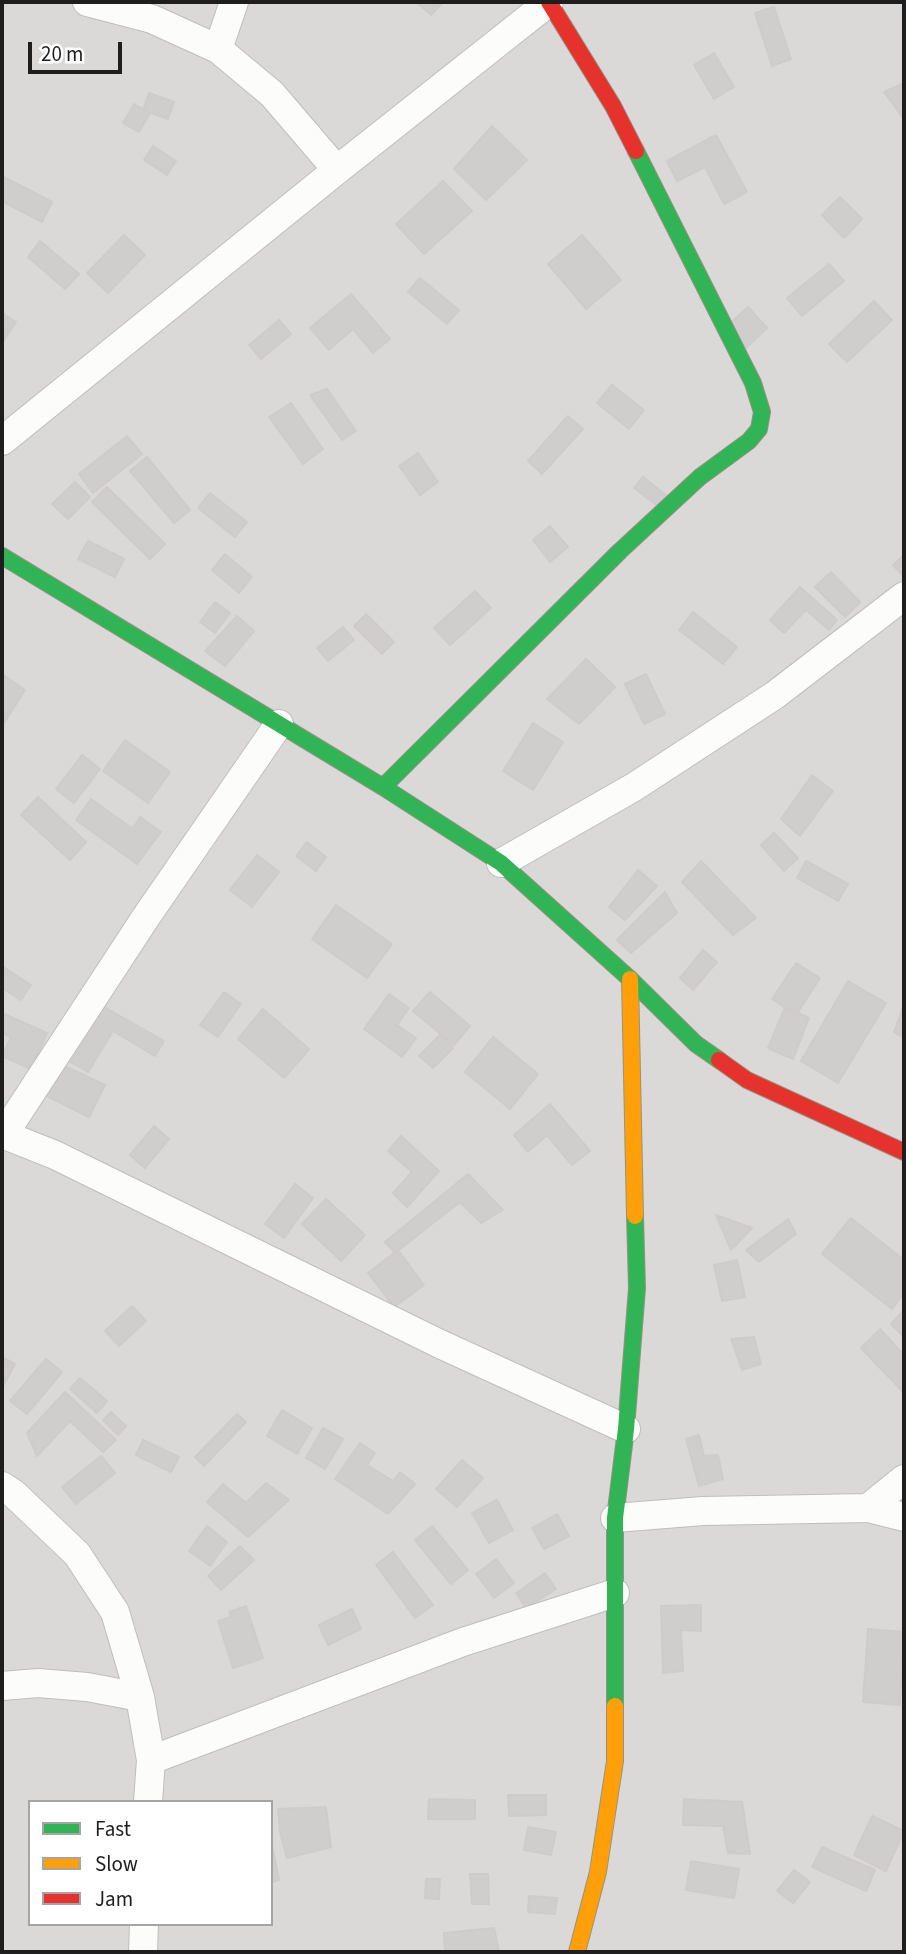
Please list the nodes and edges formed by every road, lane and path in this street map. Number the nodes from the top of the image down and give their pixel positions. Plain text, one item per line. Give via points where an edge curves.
1 (87, 2) edge
2 (234, 2) edge
3 (549, 2) edge
4 (218, 49) junction
5 (337, 170) junction
6 (2, 441) edge
7 (2, 556) edge
8 (904, 596) edge
9 (279, 723) junction
10 (383, 787) junction
11 (501, 863) junction
12 (630, 979) junction
13 (3, 1134) edge
14 (904, 1152) edge
15 (626, 1429) junction
16 (904, 1479) edge
17 (2, 1486) edge
18 (868, 1508) junction
19 (904, 1517) edge
20 (615, 1518) junction
21 (615, 1594) junction
22 (2, 1686) edge
23 (140, 1697) junction
24 (150, 1760) junction
25 (148, 1800) edge
26 (144, 1926) edge
27 (143, 1952) edge
28 (577, 1952) edge

1 - 4 street via 152,19
2 - 4 street
3 - 5 street
3 - 10 street via 613,106 753,383 762,412 759,429 620,551
4 - 5 street via 272,94
5 - 6 street
7 - 9 street
8 - 11 street via 775,695 634,787
9 - 10 street
9 - 13 street
10 - 11 street
11 - 12 street
12 - 14 street via 696,1044 747,1080
12 - 15 street via 637,1288
13 - 15 street via 55,1154 440,1344
15 - 20 street
16 - 18 street
17 - 23 street via 77,1554 100,1589 115,1612
18 - 19 street
18 - 20 street via 703,1511
20 - 21 street
21 - 24 street via 463,1642
21 - 28 street via 615,1761 598,1872
22 - 23 street via 38,1683
23 - 24 street
24 - 25 street
26 - 27 street

